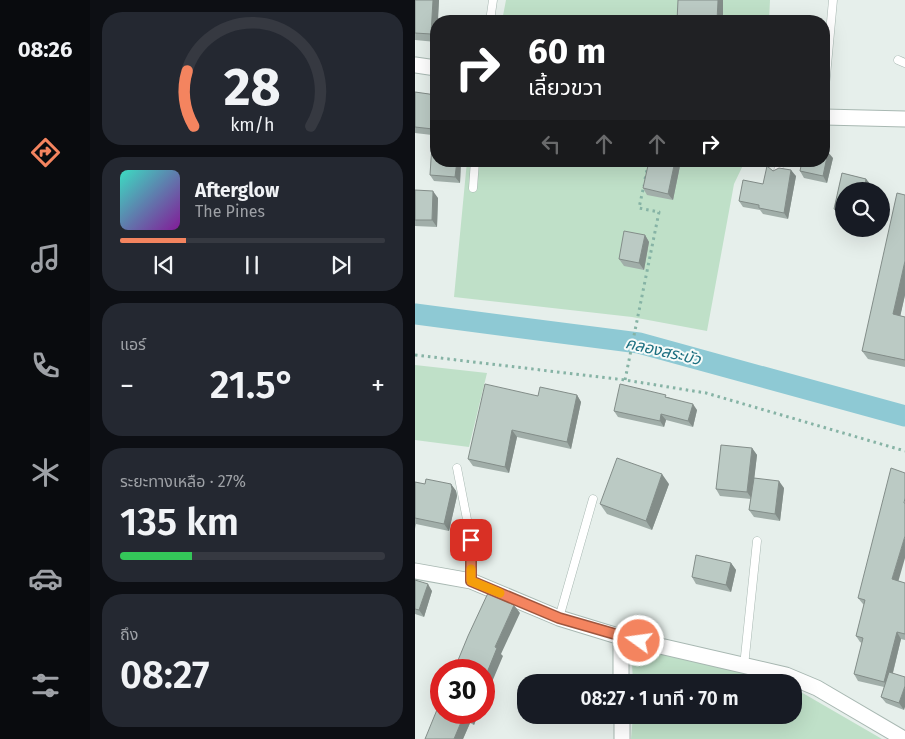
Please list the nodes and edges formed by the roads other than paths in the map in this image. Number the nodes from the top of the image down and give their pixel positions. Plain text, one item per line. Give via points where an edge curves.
1 (493, 0) edge
2 (833, 0) edge
3 (491, 15) edge
4 (830, 33) edge
5 (415, 65) edge
6 (430, 67) edge
7 (830, 118) edge
8 (905, 119) edge
9 (475, 167) edge
10 (779, 167) edge
11 (778, 171) edge
12 (473, 188) dead end
13 (457, 468) dead end
14 (593, 499) dead end
15 (757, 541) dead end
16 (415, 571) edge
17 (471, 581) junction
18 (559, 618) junction
19 (621, 637) junction
20 (744, 666) junction
21 (621, 674) edge
22 (622, 724) edge
23 (622, 739) edge
24 (904, 739) edge

1 - 3 lane
2 - 4 lane
5 - 6 street
7 - 8 street
9 - 12 lane
10 - 11 lane
13 - 17 lane via 471,540
14 - 18 lane
15 - 20 lane
16 - 17 street
17 - 18 street
18 - 19 street
19 - 20 street
19 - 21 street
20 - 24 street via 786,676 817,688
22 - 23 street

